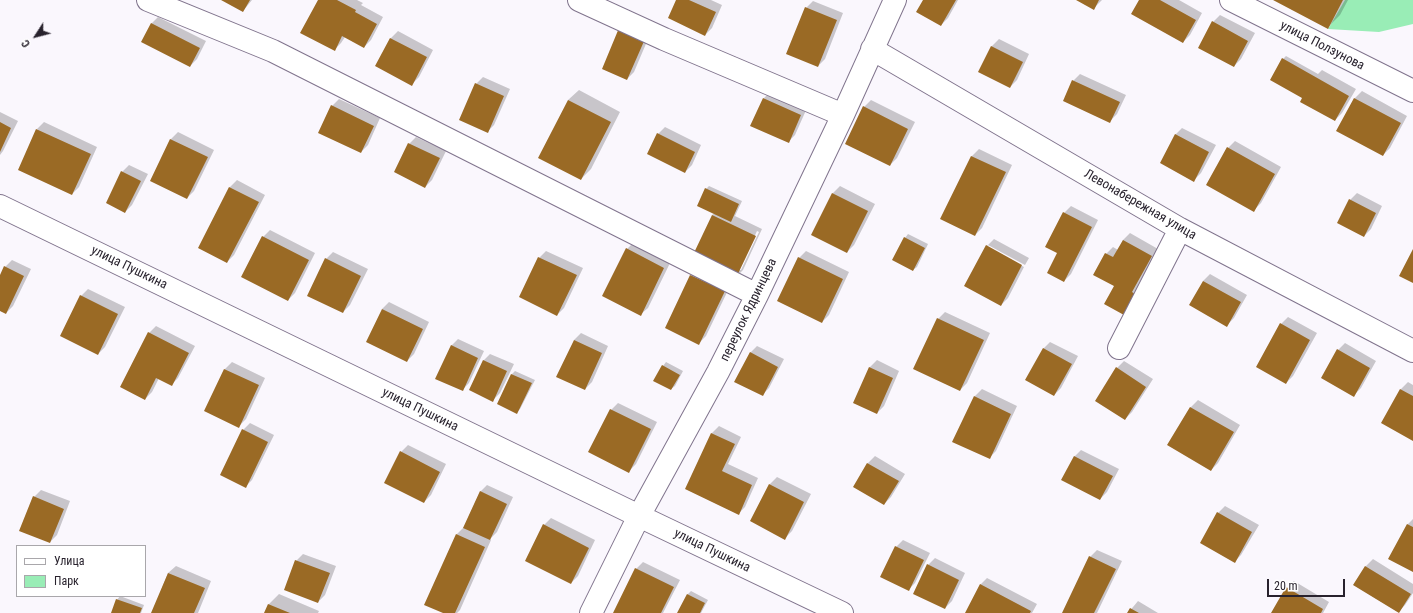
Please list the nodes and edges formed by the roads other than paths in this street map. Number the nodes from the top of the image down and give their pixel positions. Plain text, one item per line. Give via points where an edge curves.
1 (148, 0) edge
2 (580, 0) edge
3 (895, 0) edge
4 (1232, 0) edge
5 (872, 49) junction
6 (1413, 91) edge
7 (842, 115) junction
8 (0, 206) edge
9 (1180, 229) junction
10 (757, 295) junction
11 (1119, 348) dead end
12 (1413, 351) edge
13 (639, 516) junction
14 (591, 613) edge
15 (842, 613) edge

1 - 10 street via 273,51
2 - 7 street
3 - 5 street, переулок Ядринцева
4 - 6 street, улица Ползунова
5 - 7 street, переулок Ядринцева
5 - 9 street, Левонабережная улица
7 - 10 street, переулок Ядринцева
8 - 13 street, улица Пушкина
9 - 11 street
9 - 12 street, Левонабережная улица
10 - 13 street, переулок Ядринцева
13 - 14 street, переулок Ядринцева
13 - 15 street, улица Пушкина

